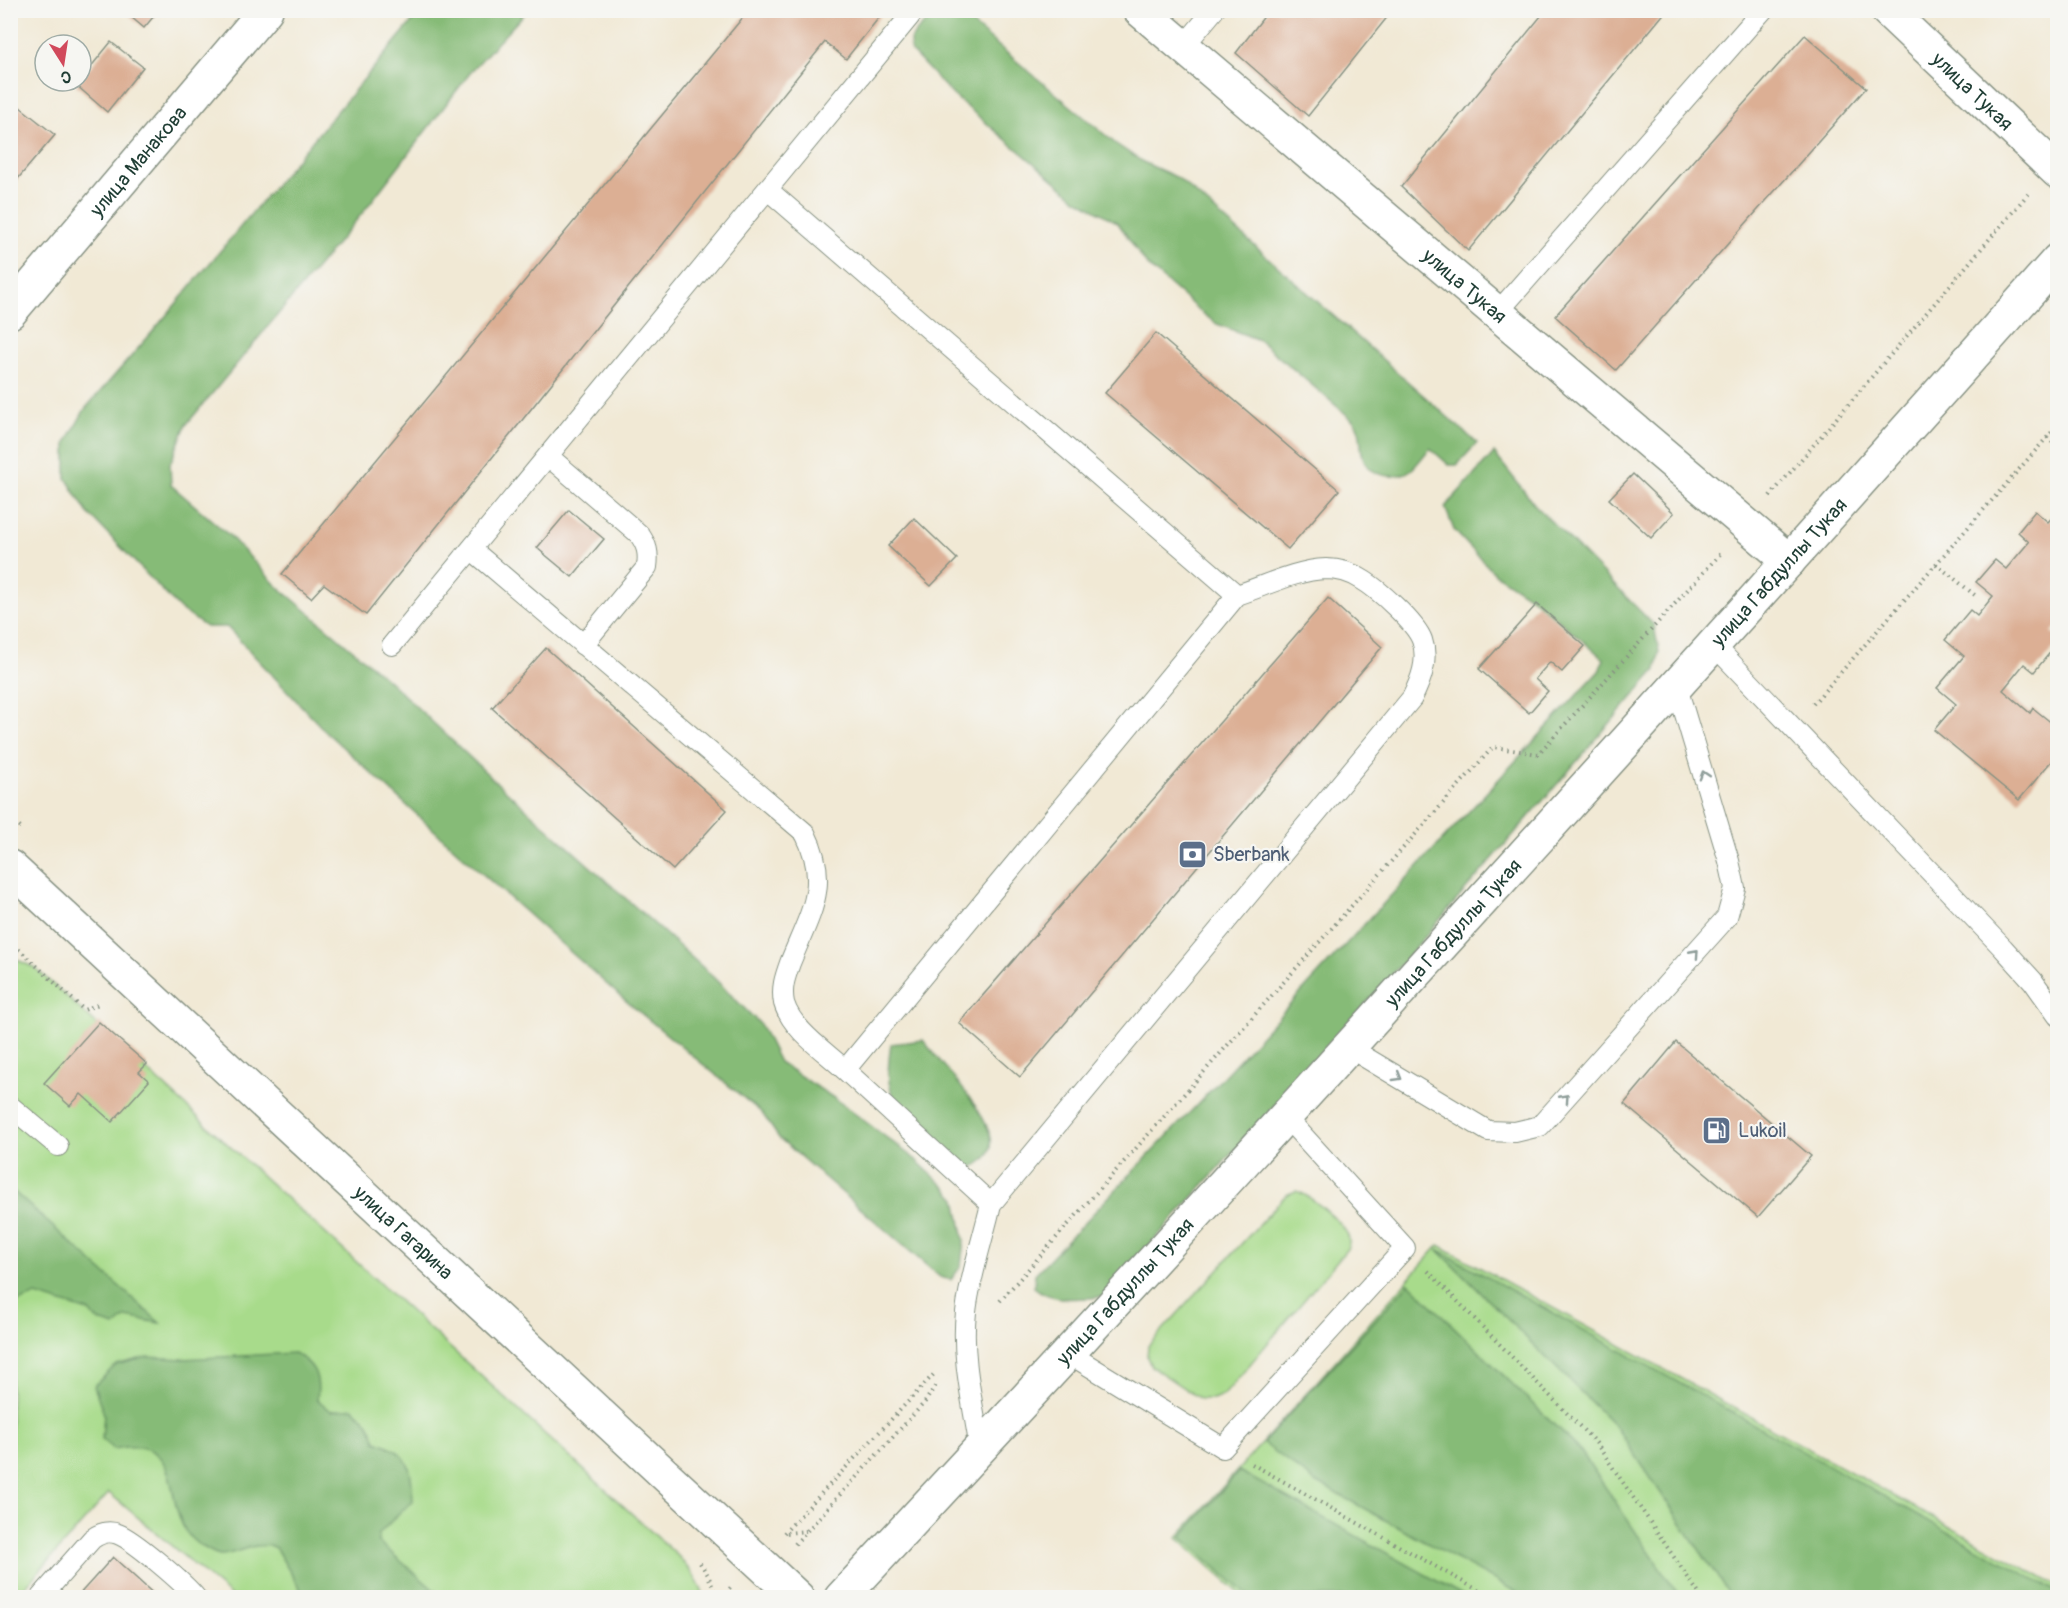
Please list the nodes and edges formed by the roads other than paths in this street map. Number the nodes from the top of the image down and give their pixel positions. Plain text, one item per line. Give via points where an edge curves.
1 (266, 10) edge
2 (915, 10) edge
3 (1140, 10) edge
4 (1214, 10) edge
5 (1763, 10) edge
6 (1887, 10) edge
7 (1183, 47) junction
8 (2055, 170) edge
9 (768, 190) junction
10 (2058, 260) edge
11 (10, 312) edge
12 (1497, 312) junction
13 (548, 456) junction
14 (471, 549) junction
15 (1789, 561) junction
16 (1237, 595) junction
17 (1713, 644) junction
18 (392, 645) dead end
19 (583, 645) junction
20 (1676, 684) junction
21 (10, 867) edge
22 (2058, 1016) edge
23 (1348, 1047) junction
24 (845, 1070) junction
25 (10, 1106) edge
26 (1285, 1116) junction
27 (58, 1146) dead end
28 (991, 1204) junction
29 (1068, 1353) junction
30 (980, 1449) junction
31 (40, 1598) edge
32 (196, 1598) edge
33 (798, 1598) edge
34 (841, 1598) edge

1 - 11 street, улица Манакова
2 - 9 lane
3 - 7 street, улица Тукая
4 - 7 lane
5 - 12 lane
6 - 8 street, улица Тукая
7 - 12 street, улица Тукая
9 - 13 lane
9 - 16 lane
10 - 15 street, улица Габдуллы Тукая
12 - 15 street, улица Тукая
13 - 14 lane
13 - 19 lane via 639,534 649,555 647,567
14 - 18 lane
14 - 19 lane
15 - 17 street, улица Габдуллы Тукая
16 - 24 lane
16 - 28 lane via 1326,569 1362,579 1412,624 1422,640 1422,678 1412,698
17 - 20 street, улица Габдуллы Тукая
17 - 22 lane via 2003,948
19 - 24 lane via 805,833 815,854 819,878 815,900 783,983 784,1004 795,1023
20 - 23 street, улица Габдуллы Тукая
23 -> 20 lane via 1488,1131 1515,1132 1540,1126 1727,917 1735,888 1730,861
21 - 33 street, улица Гагарина
23 - 26 street, улица Габдуллы Тукая
24 - 28 lane
25 - 27 lane
26 - 29 street, улица Габдуллы Тукая
26 - 29 lane via 1405,1248 1223,1448
28 - 30 lane via 966,1310 965,1341
29 - 30 street, улица Габдуллы Тукая
30 - 34 street, улица Габдуллы Тукая
31 - 32 lane via 92,1539 110,1532 128,1540

